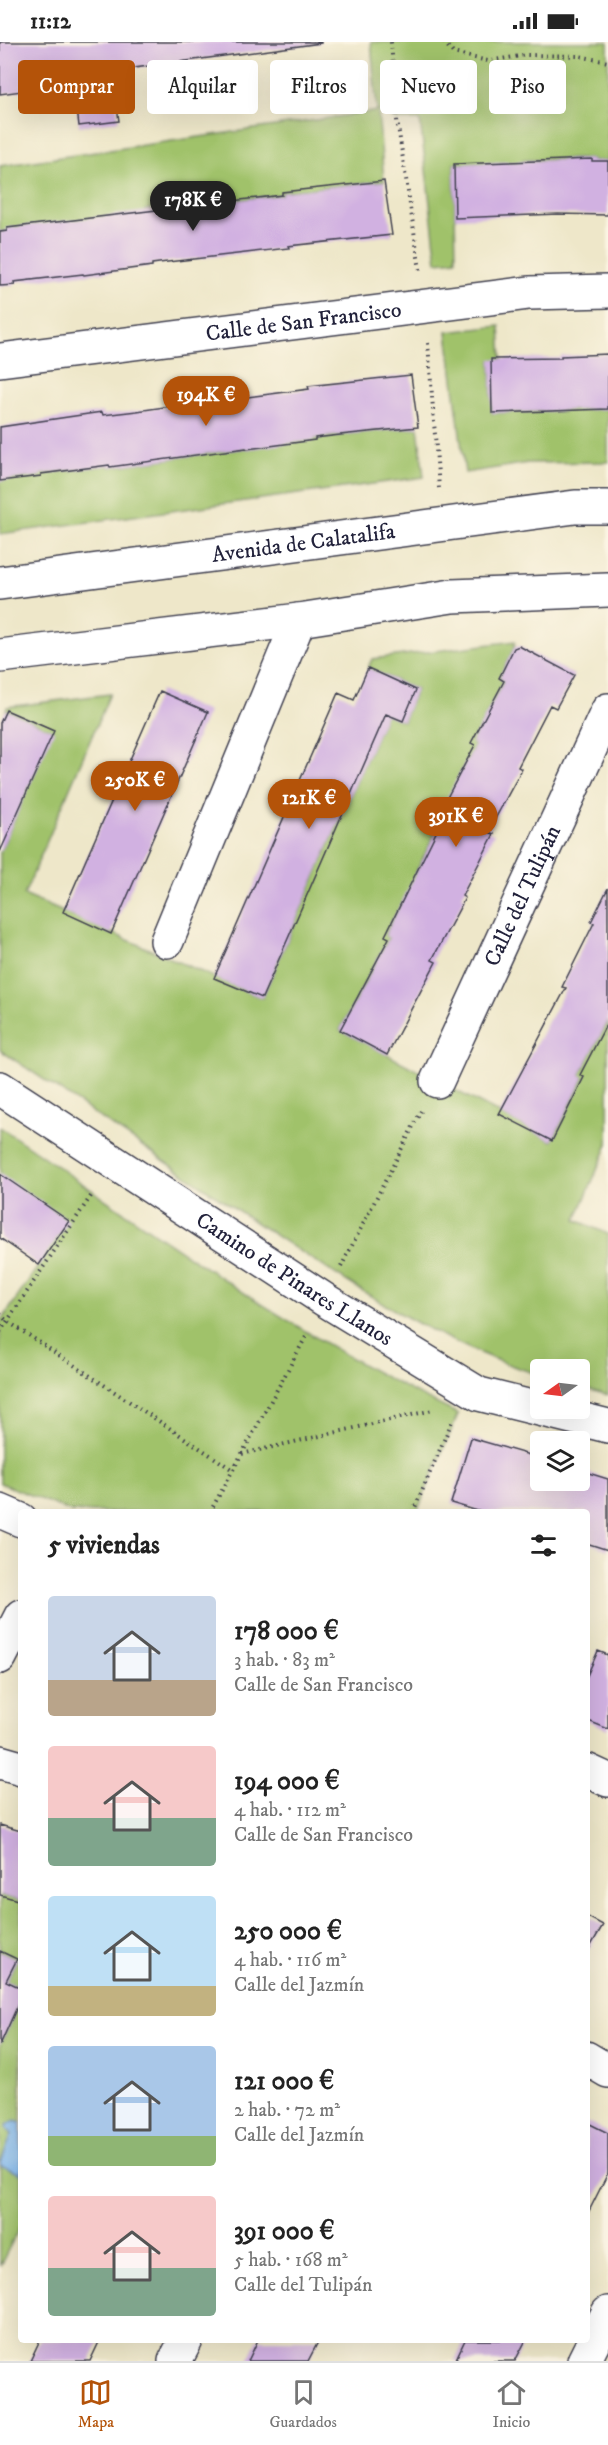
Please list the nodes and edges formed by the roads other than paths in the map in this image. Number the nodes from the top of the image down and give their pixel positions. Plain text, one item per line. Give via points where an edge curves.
1 (608, 291) edge
2 (0, 360) edge
3 (608, 507) edge
4 (0, 583) edge
5 (608, 590) edge
6 (299, 620) junction
7 (0, 657) edge
8 (608, 710) edge
9 (167, 941) dead end
10 (437, 1081) dead end
11 (0, 1088) edge
12 (608, 1426) edge
13 (0, 1511) edge
14 (18, 1519) edge
15 (18, 1622) edge
16 (0, 1657) edge
17 (0, 1762) edge
18 (18, 1767) edge
19 (590, 1772) edge
20 (608, 1780) edge
21 (590, 2060) edge
22 (608, 2071) edge
23 (608, 2313) edge
24 (184, 2343) edge
25 (175, 2361) edge
26 (584, 2361) edge

1 - 2 street, Calle de San Francisco via 529,293
3 - 4 street, Avenida de Calatalifa via 575,507
5 - 6 street via 452,596
6 - 7 street
6 - 9 street
8 - 10 street, Calle del Tulipán
11 - 12 street, Camino de Pinares Llanos via 325,1300 452,1395 479,1394
13 - 14 street
15 - 16 street
17 - 18 street
19 - 20 street
21 - 22 street
23 - 26 street
24 - 25 street

